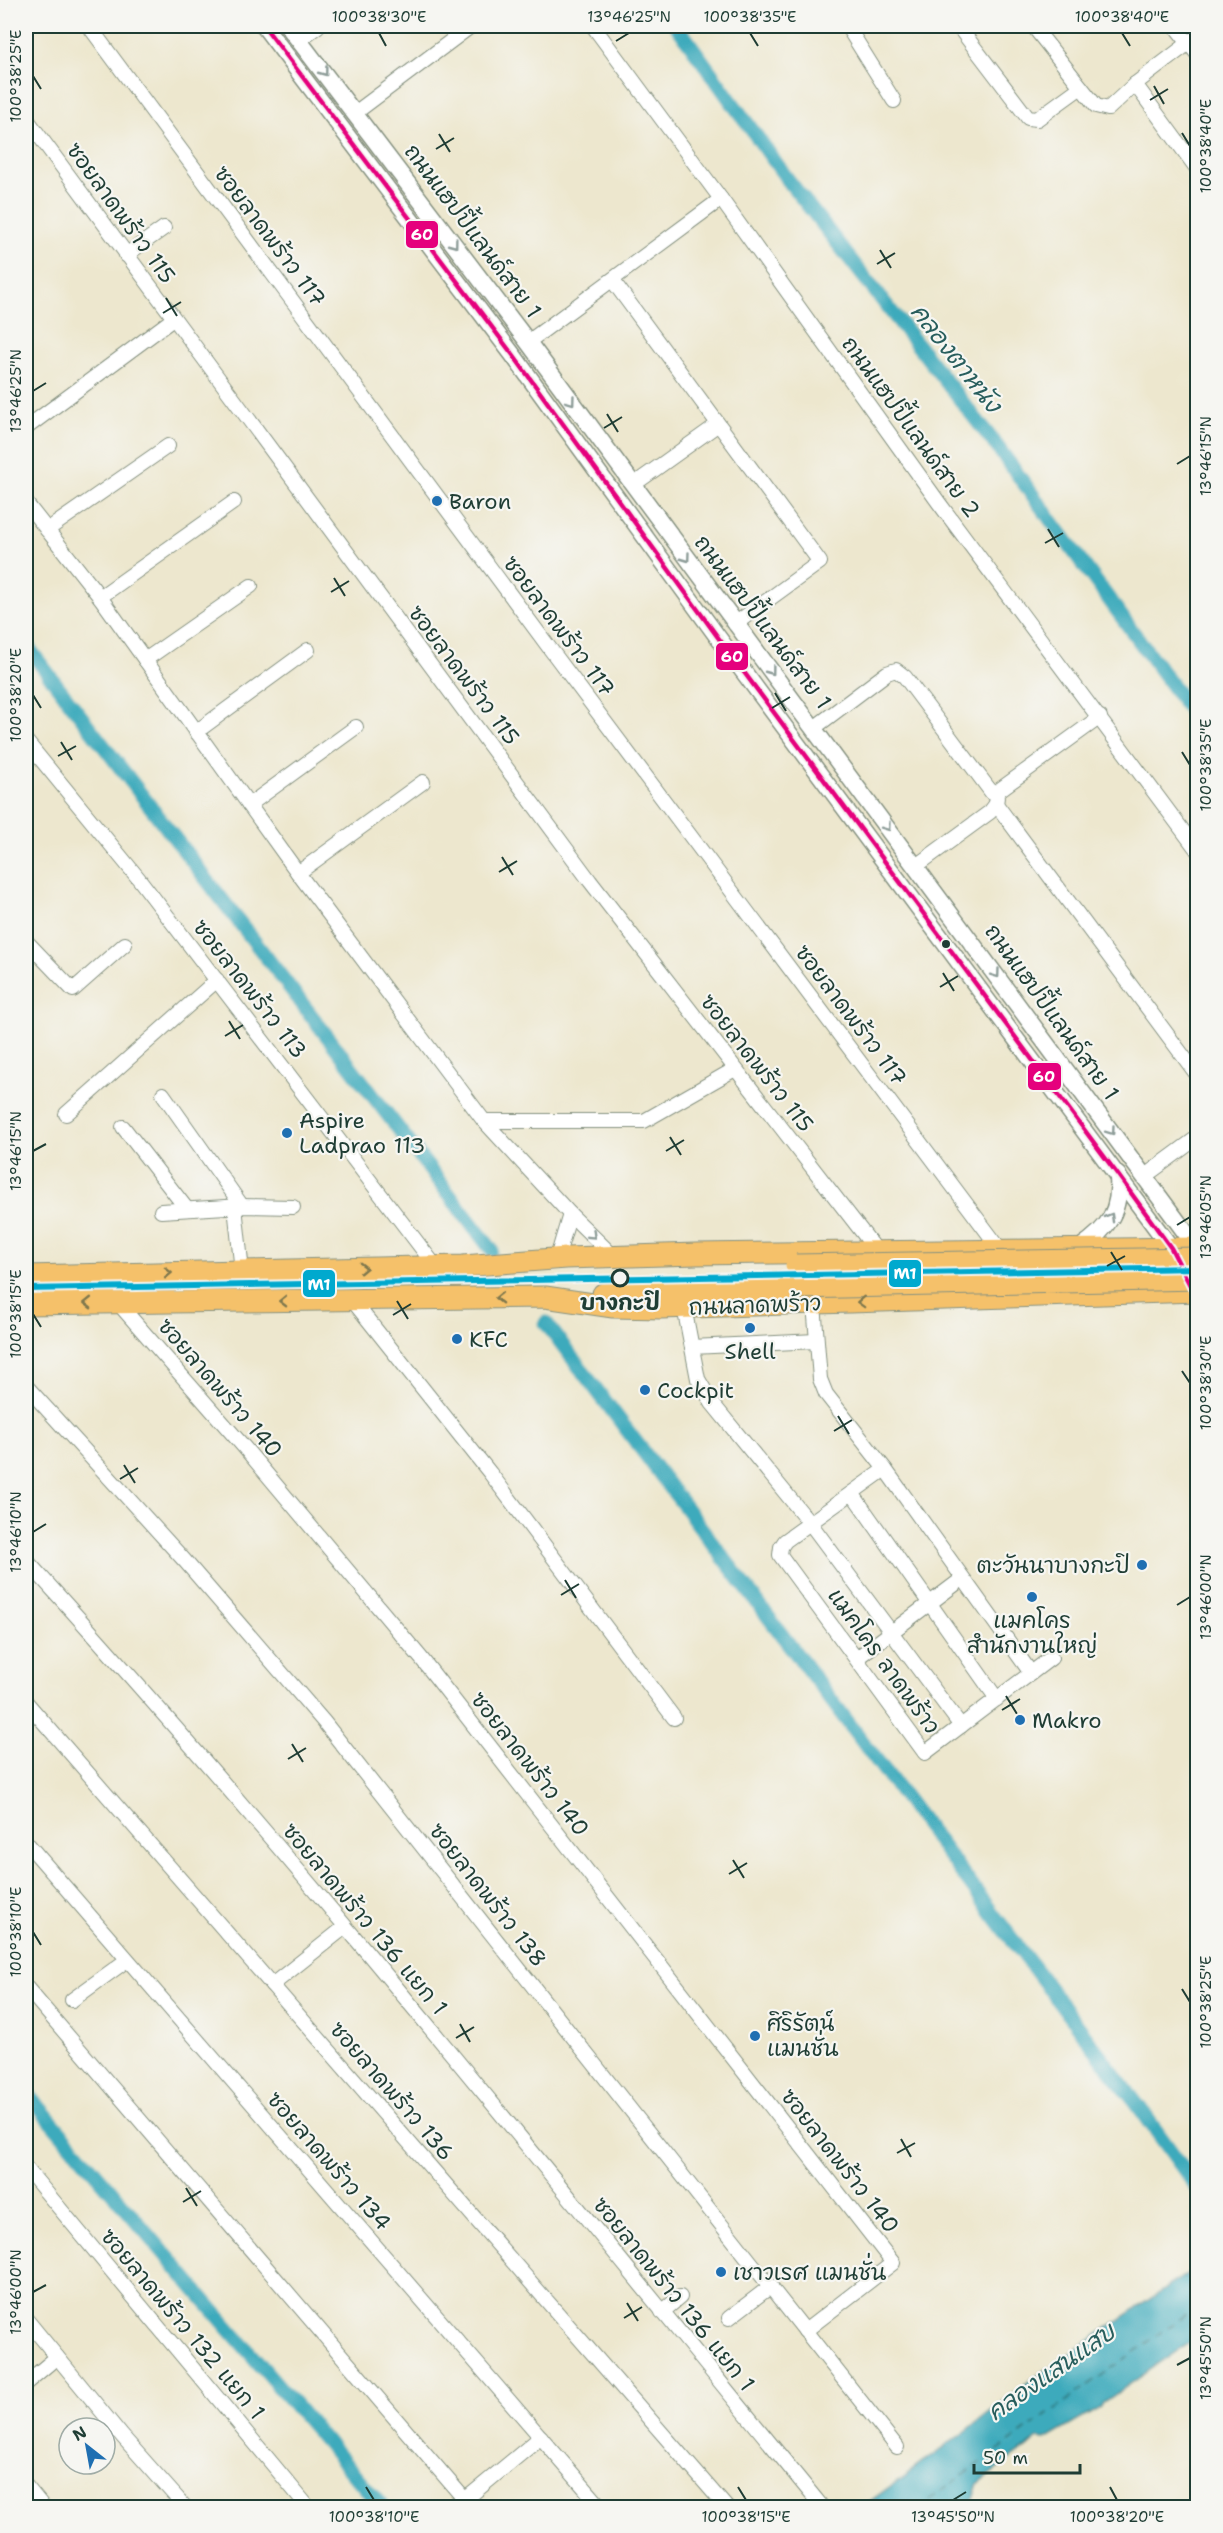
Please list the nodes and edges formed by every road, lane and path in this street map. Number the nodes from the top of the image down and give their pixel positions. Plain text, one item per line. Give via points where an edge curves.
1 (88, 26) edge
2 (264, 26) edge
3 (288, 26) edge
4 (318, 26) edge
5 (471, 26) edge
6 (593, 26) edge
7 (847, 26) edge
8 (958, 26) edge
9 (1033, 26) edge
10 (1175, 26) edge
11 (1193, 39) edge
12 (299, 40) junction
13 (1197, 55) edge
14 (1135, 84) junction
15 (1081, 87) junction
16 (894, 100) dead end
17 (356, 113) junction
18 (26, 118) edge
19 (1197, 170) edge
20 (722, 199) junction
21 (164, 228) dead end
22 (126, 255) junction
23 (613, 280) junction
24 (173, 320) junction
25 (528, 342) junction
26 (513, 355) junction
27 (717, 425) junction
28 (26, 428) edge
29 (168, 446) dead end
30 (633, 485) junction
31 (234, 502) dead end
32 (26, 503) edge
33 (47, 530) junction
34 (251, 586) dead end
35 (100, 597) junction
36 (735, 624) junction
37 (717, 636) junction
38 (308, 650) dead end
39 (145, 660) junction
40 (1100, 717) junction
41 (356, 727) dead end
42 (814, 728) junction
43 (196, 732) junction
44 (26, 741) edge
45 (423, 782) dead end
46 (997, 798) junction
47 (249, 805) junction
48 (1197, 851) edge
49 (916, 866) junction
50 (298, 873) junction
51 (26, 941) edge
52 (124, 944) dead end
53 (218, 980) junction
54 (735, 1069) junction
55 (1197, 1076) edge
56 (163, 1094) dead end
57 (66, 1114) dead end
58 (484, 1121) junction
59 (123, 1127) dead end
60 (1197, 1137) edge
61 (1118, 1175) junction
62 (1145, 1176) junction
63 (238, 1207) junction
64 (293, 1207) dead end
65 (186, 1208) junction
66 (161, 1211) dead end
67 (570, 1214) junction
68 (1080, 1248) junction
69 (1171, 1248) junction
70 (1000, 1249) junction
71 (877, 1251) junction
72 (1197, 1254) edge
73 (614, 1257) junction
74 (557, 1258) junction
75 (464, 1266) junction
76 (436, 1267) junction
77 (242, 1271) junction
78 (26, 1276) edge
79 (1196, 1287) edge
80 (545, 1297) junction
81 (353, 1301) junction
82 (118, 1303) junction
83 (26, 1304) edge
84 (814, 1304) junction
85 (684, 1307) junction
86 (816, 1341) junction
87 (692, 1347) junction
88 (26, 1386) edge
89 (885, 1468) junction
90 (852, 1493) junction
91 (810, 1523) junction
92 (26, 1560) edge
93 (962, 1579) junction
94 (930, 1604) junction
95 (892, 1632) junction
96 (857, 1658) junction
97 (1050, 1658) dead end
98 (1031, 1673) junction
99 (997, 1699) junction
100 (26, 1702) edge
101 (674, 1718) dead end
102 (961, 1726) junction
103 (26, 1842) edge
104 (345, 1927) junction
105 (128, 1960) junction
106 (272, 1985) junction
107 (26, 1987) edge
108 (72, 2000) dead end
109 (26, 2168) edge
110 (771, 2286) junction
111 (680, 2297) dead end
112 (662, 2312) junction
113 (729, 2318) dead end
114 (26, 2319) edge
115 (805, 2331) junction
116 (57, 2357) junction
117 (26, 2383) edge
118 (541, 2437) junction
119 (897, 2447) dead end
120 (26, 2486) edge
121 (469, 2504) edge
122 (44, 2508) edge
123 (186, 2508) edge
124 (309, 2508) edge
125 (602, 2508) edge
126 (727, 2508) edge
127 (823, 2508) edge

1 - 70 street, ซอยลาดพร้าว 117
2 - 26 street, ถนนแฮปปี้แลนด์สาย 1
3 - 12 street, ถนนแฮปปี้แลนด์สาย 1
4 - 12 street
5 - 17 street
6 - 20 street, ถนนแฮปปี้แลนด์สาย 2
7 - 16 street
8 - 15 street via 1028,118 1037,119
9 - 15 street
10 - 11 street
11 - 13 street
11 - 14 street
12 -> 17 street, ถนนแฮปปี้แลนด์สาย 1
14 - 15 street via 1108,109 1096,106
14 - 19 street
17 -> 25 street, ถนนแฮปปี้แลนด์สาย 1
18 - 22 street, ซอยลาดพร้าว 115
20 - 23 street
20 - 40 street, ถนนแฮปปี้แลนด์สาย 2 via 939,503
21 - 22 street
22 - 24 street, ซอยลาดพร้าว 115
23 - 25 street
23 - 27 street
24 - 28 street
24 - 54 street, ซอยลาดพร้าว 115 via 590,882
25 - 26 street
25 -> 30 street, ถนนแฮปปี้แลนด์สาย 1
26 - 37 street, ถนนแฮปปี้แลนด์สาย 1
27 - 30 street
27 - 36 street via 820,562
29 - 33 street
30 -> 36 street, ถนนแฮปปี้แลนด์สาย 1
31 - 35 street
32 - 33 street
33 - 35 street
34 - 39 street
35 - 39 street
36 - 37 street
36 -> 42 street, ถนนแฮปปี้แลนด์สาย 1
37 - 61 street, ถนนแฮปปี้แลนด์สาย 1
38 - 43 street
39 - 43 street
40 - 46 street
40 - 48 street, ถนนแฮปปี้แลนด์สาย 2
41 - 47 street
42 - 46 street via 887,672 896,670
42 -> 49 street, ถนนแฮปปี้แลนด์สาย 1
43 - 47 street
44 - 53 street, ซอยลาดพร้าว 113
45 - 50 street
46 - 49 street via 990,812
46 - 55 street
47 - 50 street
49 -> 62 street, ถนนแฮปปี้แลนด์สาย 1
50 - 58 street
51 - 52 street via 73,990
53 - 57 street
53 - 76 street, ซอยลาดพร้าว 113
54 - 58 street via 644,1121
54 - 71 street, ซอยลาดพร้าว 115
56 - 63 street
58 - 67 street
59 - 65 street
60 - 62 street
68 -> 61 street via 1111,1218 1119,1193
61 - 69 street, ถนนแฮปปี้แลนด์สาย 1
62 - 72 street, ถนนแฮปปี้แลนด์สาย 1
63 - 64 street
63 - 65 street
63 - 77 street
65 - 66 street
67 -> 73 street
67 - 74 street
68 - 69 main road
68 - 70 main road
69 - 72 main road
69 - 79 main road
70 - 71 main road
71 - 73 main road
72 - 75 main road, bridge via 559,1270
73 - 74 main road
74 - 75 main road
75 - 76 main road
77 -> 76 main road
78 -> 77 main road
79 - 80 main road, bridge via 798,1288
79 -> 84 main road, ถนนลาดพร้าว
80 -> 81 main road, ถนนลาดพร้าว
80 - 85 main road, ถนนลาดพร้าว via 613,1306
81 -> 82 main road, ถนนลาดพร้าว
81 - 101 street via 490,1473
82 -> 83 main road, ถนนลาดพร้าว
82 - 115 street, ซอยลาดพร้าว 140 via 421,1658 893,2263
84 - 85 main road, ถนนลาดพร้าว
84 - 86 street
85 - 87 street
86 - 87 street
86 - 89 street via 820,1379 826,1394
87 - 91 street via 698,1378 712,1403
88 - 110 street, ซอยลาดพร้าว 138 via 324,1722
89 - 90 street, แมคโคร ลาดพร้าว
89 - 93 street
90 - 91 street, แมคโคร ลาดพร้าว
90 - 94 street
91 - 95 street
91 - 96 street, แมคโคร ลาดพร้าว via 785,1541 780,1555
92 - 104 street, ซอยลาดพร้าว 136 แยก 1 via 144,1690
93 - 94 street
93 - 98 street
94 - 95 street
94 - 99 street
95 - 96 street
95 - 102 street
96 - 102 street, แมคโคร ลาดพร้าว via 925,1753
97 - 98 street, แมคโคร ลาดพร้าว
98 - 99 street, แมคโคร ลาดพร้าว
99 - 102 street, แมคโคร ลาดพร้าว
100 - 106 street, ซอยลาดพร้าว 136
103 - 105 street, ซอยลาดพร้าว 134
104 - 106 street
104 - 112 street, ซอยลาดพร้าว 136 แยก 1
105 - 108 street
105 - 118 street, ซอยลาดพร้าว 134
106 - 126 street, ซอยลาดพร้าว 136
107 - 121 street
109 - 124 street, ซอยลาดพร้าว 132 แยก 1
110 - 113 street
110 - 115 street, ซอยลาดพร้าว 138
111 - 112 street
112 - 127 street, ซอยลาดพร้าว 136 แยก 1
114 - 116 street
115 - 119 street, ซอยลาดพร้าว 138
116 - 117 street
116 - 123 street
118 - 121 street
118 - 125 street, ซอยลาดพร้าว 134
120 - 122 street

